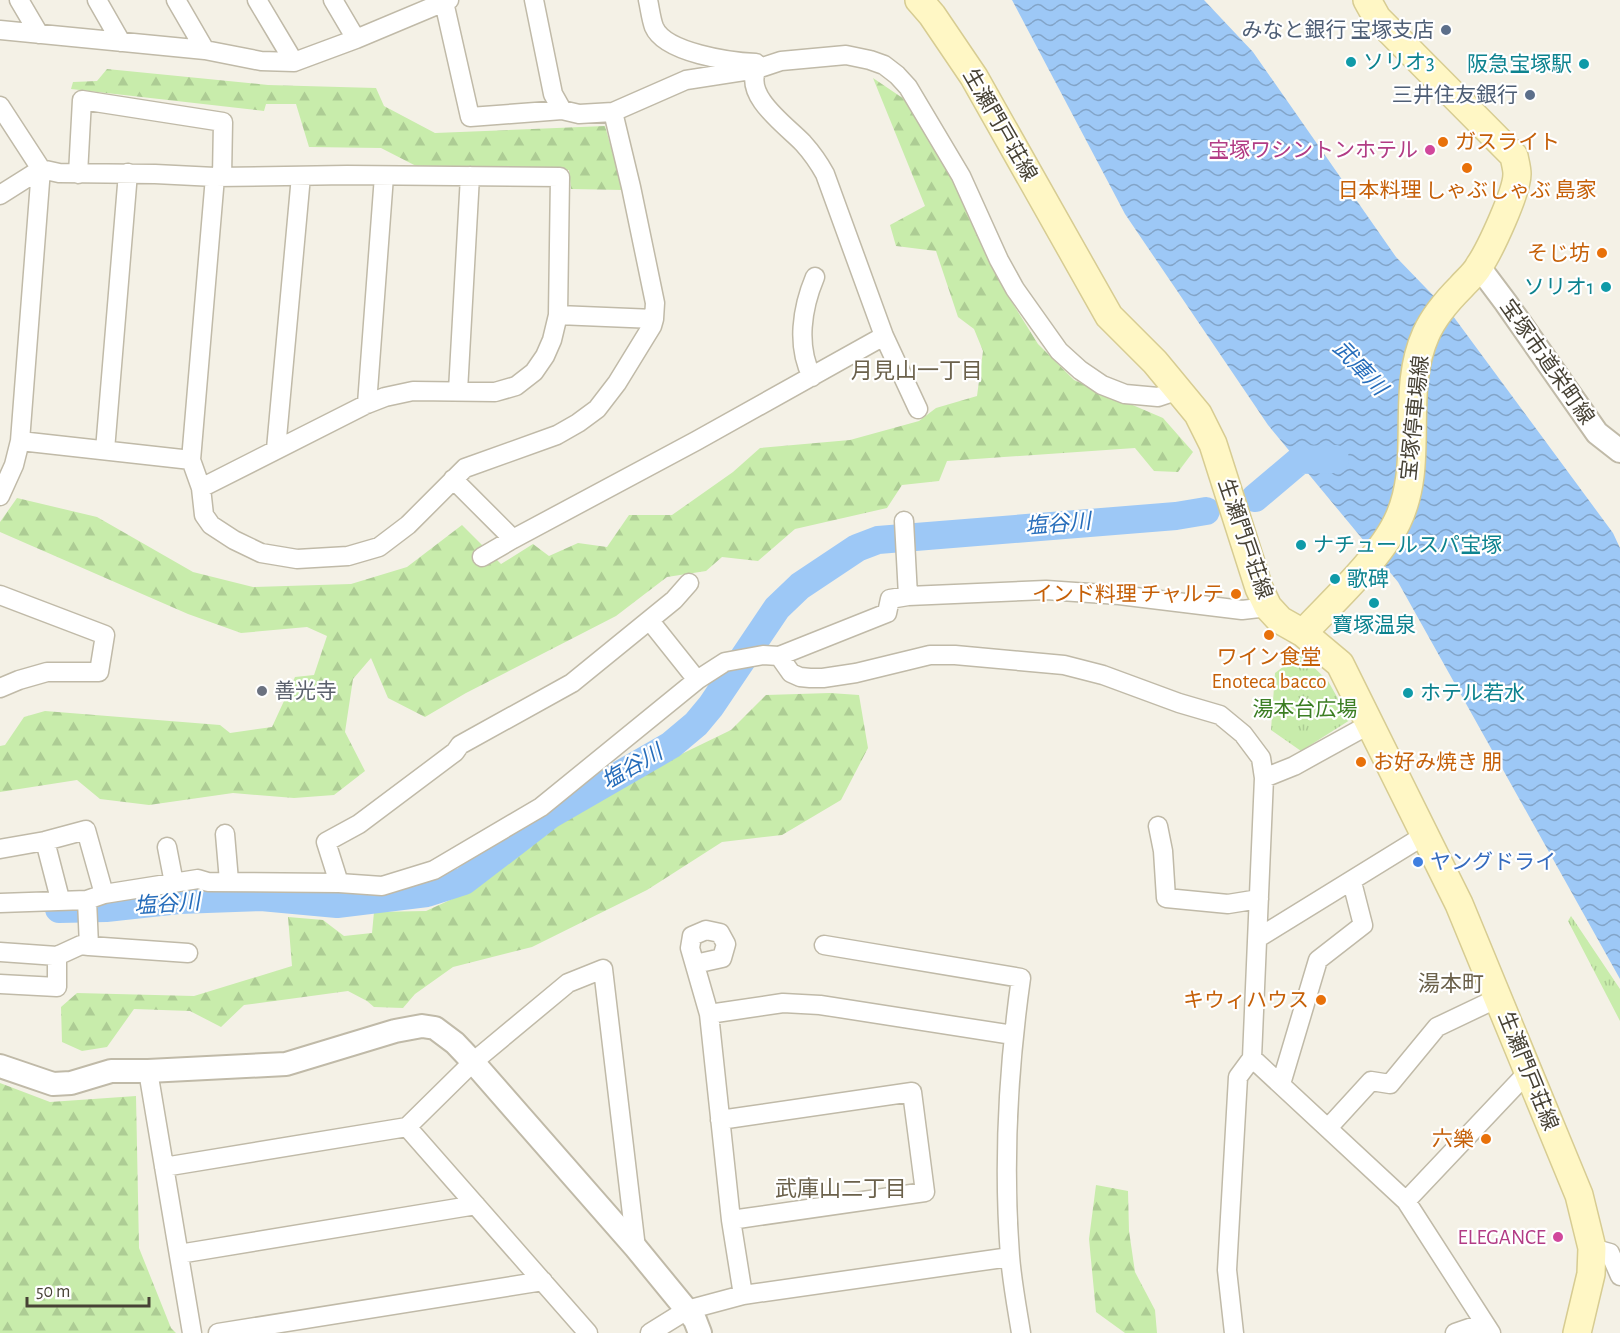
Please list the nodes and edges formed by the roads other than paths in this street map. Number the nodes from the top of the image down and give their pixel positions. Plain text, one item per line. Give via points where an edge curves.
1 (19, 0) edge
2 (96, 0) edge
3 (176, 0) edge
4 (256, 0) edge
5 (333, 0) edge
6 (534, 0) edge
7 (648, 0) edge
8 (919, 0) edge
9 (1367, 0) edge
10 (446, 1) edge
11 (414, 6) edge
12 (0, 30) edge
13 (39, 34) junction
14 (356, 39) junction
15 (121, 42) junction
16 (206, 50) junction
17 (294, 62) junction
18 (763, 66) junction
19 (0, 106) edge
20 (562, 110) junction
21 (613, 112) junction
22 (40, 169) junction
23 (128, 173) junction
24 (78, 174) junction
25 (301, 176) junction
26 (384, 176) junction
27 (470, 176) junction
28 (218, 177) junction
29 (0, 195) edge
30 (1473, 273) junction
31 (815, 277) dead end
32 (558, 315) junction
33 (654, 319) junction
34 (884, 336) junction
35 (812, 377) junction
36 (1179, 390) junction
37 (459, 391) junction
38 (367, 404) junction
39 (918, 409) dead end
40 (20, 441) junction
41 (276, 449) junction
42 (105, 450) junction
43 (1620, 451) edge
44 (191, 460) junction
45 (453, 479) junction
46 (201, 488) junction
47 (0, 496) edge
48 (904, 521) dead end
49 (513, 539) junction
50 (482, 557) dead end
51 (689, 583) dead end
52 (0, 594) edge
53 (908, 596) junction
54 (1268, 607) junction
55 (650, 621) junction
56 (1303, 633) junction
57 (779, 656) junction
58 (697, 680) junction
59 (0, 688) edge
60 (1370, 724) junction
61 (1264, 778) junction
62 (1158, 826) dead end
63 (225, 834) dead end
64 (1425, 835) junction
65 (45, 841) junction
66 (167, 848) dead end
67 (0, 849) edge
68 (229, 881) junction
69 (1352, 882) junction
70 (174, 883) junction
71 (339, 883) junction
72 (95, 897) junction
73 (60, 899) junction
74 (1259, 899) junction
75 (0, 903) edge
76 (1258, 938) junction
77 (824, 945) dead end
78 (89, 946) junction
79 (0, 952) edge
80 (188, 953) dead end
81 (57, 956) junction
82 (694, 964) dead end
83 (0, 984) edge
84 (1498, 998) junction
85 (709, 1014) junction
86 (1013, 1035) junction
87 (1252, 1058) junction
88 (473, 1062) junction
89 (0, 1066) edge
90 (148, 1071) junction
91 (1528, 1072) junction
92 (1281, 1084) junction
93 (720, 1120) junction
94 (407, 1127) junction
95 (1328, 1128) junction
96 (164, 1167) junction
97 (1406, 1201) junction
98 (476, 1205) junction
99 (731, 1220) junction
100 (636, 1248) junction
101 (1592, 1248) junction
102 (179, 1254) junction
103 (1010, 1257) junction
104 (1620, 1276) edge
105 (543, 1281) junction
106 (743, 1295) junction
107 (687, 1310) junction
108 (1487, 1328) edge
109 (192, 1333) edge
110 (218, 1333) edge
111 (588, 1333) edge
112 (650, 1333) edge
113 (700, 1333) edge
114 (1021, 1333) edge
115 (1234, 1333) edge
116 (1455, 1333) edge
117 (1577, 1333) edge

1 - 13 street
2 - 15 street
3 - 16 street
4 - 17 street
5 - 14 street
6 - 20 street via 553,94
7 - 18 street via 655,29 675,46
8 - 36 main road, 生瀬門戸荘線 via 974,77 1109,316
9 - 30 main road, 宝塚停車場線 via 1377,18 1514,156 1517,175 1511,199
10 - 11 street
10 - 20 street via 470,117
11 - 14 street
12 - 13 street
13 - 15 street
14 - 17 street
15 - 16 street
16 - 17 street via 261,61
18 - 21 street via 686,80
18 - 34 street via 753,76 754,83 765,106 803,143 825,174
18 - 36 street via 858,56 897,75 961,176 1015,290 1059,351 1102,385 1125,394 1158,397
19 - 22 street
20 - 21 street via 579,114
21 - 33 street via 655,303
22 - 24 street
22 - 29 street
22 - 40 street
23 - 24 street
23 - 28 street
23 - 42 street
24 - 28 street via 82,99 223,122
25 - 26 street
25 - 28 street
25 - 41 street
26 - 27 street
26 - 38 street
27 - 32 street via 560,177
27 - 37 street
28 - 44 street
30 - 43 street, 宝塚市道栄町線 via 1506,303 1597,433
30 - 56 main road, 宝塚停車場線 via 1438,312 1416,365 1412,465 1398,521 1384,545
31 - 35 street via 806,298 802,343
32 - 33 street
32 - 37 street via 545,356 534,372 516,386 495,392
33 - 45 street via 597,409 556,435 465,468
34 - 35 street
34 - 39 street
35 - 49 street
36 - 54 main road, 生瀬門戸荘線 via 1198,414 1213,444
37 - 38 street via 413,391
38 - 41 street
40 - 42 street
40 - 47 street
41 - 46 street
42 - 44 street
44 - 46 street
45 - 46 street via 408,525 379,547 348,555 297,559 261,553 211,525 204,515
45 - 49 street
48 - 53 street
49 - 50 street
51 - 55 street
52 - 59 street via 105,635 99,672 47,672
53 - 54 street via 1046,590 1242,610
53 - 57 street via 890,599 887,613
54 - 56 main road, 生瀬門戸荘線 via 1280,620
55 - 58 street
55 - 71 street via 572,683 460,745 359,824 326,843
56 - 60 main road, 生瀬門戸荘線 via 1340,664
57 - 58 street via 728,654
57 - 61 street via 791,674 810,678 930,655 1064,664 1220,715 1244,734 1262,758
58 - 71 street via 542,807 434,870 382,886
60 - 61 street
60 - 64 main road, 生瀬門戸荘線
61 - 74 street
62 - 74 street via 1166,898 1228,904
63 - 68 street
64 - 69 street
64 - 84 main road, 生瀬門戸荘線
65 - 67 street
65 - 72 street via 87,830
65 - 73 street
66 - 70 street
68 - 70 street via 198,879
68 - 71 street
69 - 76 street
69 - 92 street via 1363,925 1318,960
70 - 72 street
72 - 73 street
72 - 78 street
73 - 75 street
74 - 76 street
76 - 87 street
77 - 86 street via 1021,978
78 - 80 street
78 - 81 street via 81,945
79 - 81 street
81 - 83 street via 57,987
82 - 85 street
84 - 91 main road, 生瀬門戸荘線
84 - 95 street via 1437,1027 1390,1084 1371,1081
85 - 86 street via 783,1003 820,1005
85 - 93 street
86 - 103 street via 1007,1162
87 - 92 street
87 - 115 street via 1238,1077 1227,1270
88 - 90 street via 435,1028 422,1026 286,1064
88 - 94 street
88 - 100 street
88 - 100 street via 568,983 603,969
89 - 90 street via 53,1084 111,1071
90 - 96 street
91 - 97 street
91 - 101 main road, 生瀬門戸荘線 via 1579,1195
92 - 95 street
93 - 99 street
93 - 99 street via 912,1092 925,1192
94 - 96 street
94 - 98 street
95 - 97 street
96 - 102 street
97 - 108 street
98 - 102 street
98 - 105 street
99 - 106 street
100 - 107 street
101 - 104 street via 1610,1253
101 - 117 main road, 生瀬門戸荘線 via 1591,1274
102 - 109 street
103 - 106 street
103 - 114 street
105 - 110 street
105 - 111 street
106 - 107 street
107 - 112 street
107 - 113 street
108 - 116 street

